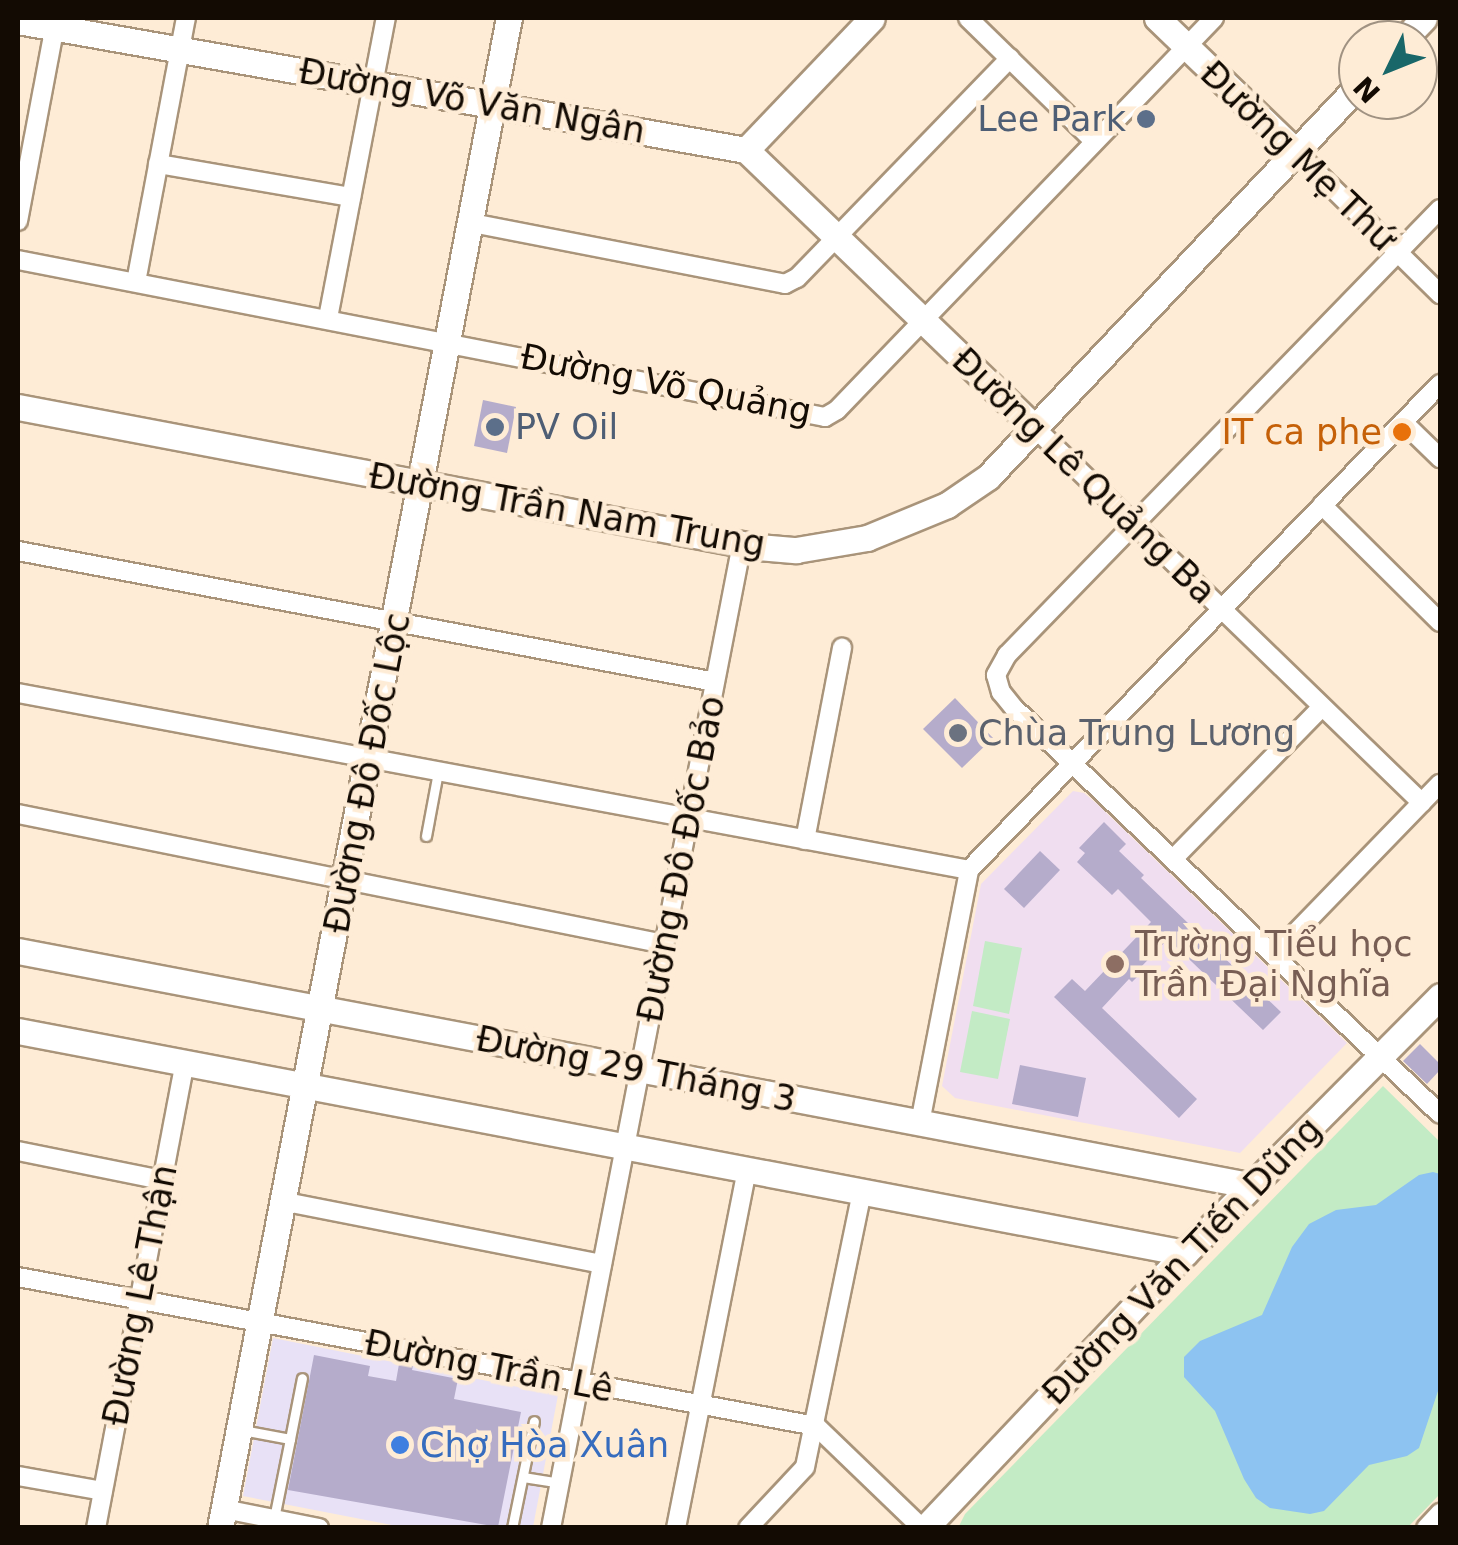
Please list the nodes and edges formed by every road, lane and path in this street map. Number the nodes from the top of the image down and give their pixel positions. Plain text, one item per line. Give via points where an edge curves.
1 (186, 18) edge
2 (386, 18) edge
3 (510, 18) edge
4 (872, 18) edge
5 (968, 18) edge
6 (1157, 18) edge
7 (1214, 18) edge
8 (18, 21) edge
9 (56, 22) edge
10 (1185, 46) junction
11 (180, 50) junction
12 (1010, 58) junction
13 (373, 84) junction
14 (493, 105) junction
15 (1338, 107) edge
16 (1094, 141) junction
17 (24, 148) edge
18 (746, 150) junction
19 (1295, 151) junction
20 (158, 164) junction
21 (351, 197) junction
22 (1440, 209) edge
23 (18, 221) edge
24 (472, 222) junction
25 (836, 237) junction
26 (1398, 254) junction
27 (18, 260) edge
28 (136, 282) junction
29 (1440, 294) edge
30 (328, 318) junction
31 (922, 320) junction
32 (451, 342) junction
33 (1440, 384) edge
34 (18, 407) edge
35 (1404, 422) junction
36 (1034, 428) junction
37 (1440, 458) edge
38 (422, 484) junction
39 (1322, 505) junction
40 (1134, 524) junction
41 (742, 544) junction
42 (18, 551) edge
43 (1220, 608) junction
44 (396, 622) junction
45 (1440, 622) edge
46 (842, 648) dead end
47 (715, 682) junction
48 (18, 693) edge
49 (1322, 707) junction
50 (370, 758) junction
51 (1074, 763) junction
52 (438, 772) junction
53 (1440, 784) edge
54 (1422, 803) junction
55 (18, 814) edge
56 (689, 819) junction
57 (426, 836) dead end
58 (805, 840) junction
59 (1174, 858) junction
60 (968, 870) junction
61 (346, 878) junction
62 (664, 944) junction
63 (18, 951) edge
64 (1274, 954) junction
65 (1440, 996) edge
66 (321, 1009) junction
67 (18, 1031) edge
68 (1381, 1057) junction
69 (184, 1063) junction
70 (640, 1070) junction
71 (306, 1086) junction
72 (1440, 1114) edge
73 (920, 1123) junction
74 (625, 1146) junction
75 (18, 1150) edge
76 (747, 1170) junction
77 (162, 1180) junction
78 (1254, 1186) junction
79 (862, 1191) junction
80 (286, 1202) junction
81 (1186, 1253) junction
82 (602, 1264) junction
83 (18, 1277) edge
84 (140, 1299) junction
85 (260, 1321) junction
86 (302, 1378) dead end
87 (578, 1384) junction
88 (700, 1407) junction
89 (534, 1421) dead end
90 (816, 1426) junction
91 (239, 1430) junction
92 (290, 1439) junction
93 (18, 1476) edge
94 (523, 1477) junction
95 (559, 1483) junction
96 (103, 1491) junction
97 (1440, 1513) edge
98 (222, 1518) edge
99 (274, 1518) junction
100 (96, 1528) edge
101 (319, 1528) edge
102 (512, 1528) edge
103 (551, 1528) edge
104 (676, 1528) edge
105 (748, 1528) edge
106 (923, 1528) edge
107 (1426, 1528) edge

1 - 11 street
2 - 13 street
3 - 14 street, Đường Đô Đốc Lộc
4 - 18 street
5 - 12 street
6 - 10 street, Đường Mẹ Thứ
7 - 10 street, Đường Võ Quảng
8 - 9 street, Đường Võ Văn Ngân
9 - 11 street, Đường Võ Văn Ngân
9 - 17 street
10 - 16 street, Đường Võ Quảng
10 - 19 street, Đường Mẹ Thứ
11 - 13 street, Đường Võ Văn Ngân
11 - 20 street
12 - 16 street
12 - 25 street
13 - 14 street, Đường Võ Văn Ngân
13 - 21 street
14 - 18 street, Đường Võ Văn Ngân
14 - 24 street, Đường Đô Đốc Lộc
15 - 19 street, Đường Trần Nam Trung
16 - 31 street, Đường Võ Quảng
17 - 23 street
18 - 25 street, Đường Lê Quảng Ba
19 - 26 street, Đường Mẹ Thứ
19 - 36 street, Đường Trần Nam Trung
20 - 21 street
20 - 28 street
21 - 30 street
22 - 26 street
24 - 25 street via 772,284 798,278
24 - 32 street, Đường Đô Đốc Lộc
25 - 31 street, Đường Lê Quảng Ba
26 - 29 street, Đường Mẹ Thứ
26 - 40 street
27 - 28 street, Đường Võ Quảng
28 - 30 street, Đường Võ Quảng
30 - 32 street, Đường Võ Quảng
31 - 32 street, Đường Võ Quảng via 825,417
31 - 36 street, Đường Lê Quảng Ba
32 - 38 street, Đường Đô Đốc Lộc
33 - 35 street
34 - 38 street, Đường Trần Nam Trung
35 - 37 street
35 - 39 street
36 - 40 street, Đường Lê Quảng Ba
36 - 41 street, Đường Trần Nam Trung via 988,476 909,523 796,550
38 - 41 street, Đường Trần Nam Trung
38 - 44 street, Đường Đô Đốc Lộc
39 - 43 street
39 - 45 street
40 - 43 street, Đường Lê Quảng Ba
40 - 51 street via 1000,664 998,685 1014,708
41 - 47 street, Đường Đô Đốc Bảo
42 - 44 street
43 - 49 street, Đường Lê Quảng Ba
43 - 51 street
44 - 47 street
44 - 50 street, Đường Đô Đốc Lộc
46 - 58 street
47 - 56 street, Đường Đô Đốc Bảo
48 - 50 street
49 - 54 street, Đường Lê Quảng Ba
49 - 59 street
50 - 52 street
50 - 61 street, Đường Đô Đốc Lộc
51 - 59 street
51 - 60 street
52 - 56 street
52 - 57 lane
53 - 54 street
54 - 64 street
55 - 61 street
56 - 58 street
56 - 62 street, Đường Đô Đốc Bảo
58 - 60 street
59 - 64 street
60 - 73 street
61 - 62 street
61 - 66 street, Đường Đô Đốc Lộc
62 - 70 street, Đường Đô Đốc Bảo
63 - 66 street, Đường 29 Tháng 3
64 - 68 street
65 - 68 street, Đường Văn Tiến Dũng
66 - 70 street, Đường 29 Tháng 3
66 - 71 street, Đường Đô Đốc Lộc
67 - 69 street
68 - 72 street
68 - 78 street, Đường Văn Tiến Dũng
69 - 71 street
69 - 77 street, Đường Lê Thận
70 - 73 street, Đường 29 Tháng 3
70 - 74 street, Đường Đô Đốc Bảo
71 - 74 street
71 - 80 street, Đường Đô Đốc Lộc
73 - 78 street, Đường 29 Tháng 3
74 - 76 street
74 - 82 street, Đường Đô Đốc Bảo
75 - 77 street
76 - 79 street
76 - 88 street
77 - 84 street, Đường Lê Thận
78 - 81 street, Đường Văn Tiến Dũng
79 - 81 street
79 - 90 street
80 - 82 street
80 - 85 street, Đường Đô Đốc Lộc
81 - 106 street, Đường Văn Tiến Dũng
82 - 87 street, Đường Đô Đốc Bảo
83 - 84 street, Đường Trần Lê
84 - 85 street, Đường Trần Lê
84 - 96 street, Đường Lê Thận
85 - 87 street, Đường Trần Lê
85 - 91 street, Đường Đô Đốc Lộc
86 - 92 lane
87 - 88 street, Đường Trần Lê
87 - 95 street, Đường Đô Đốc Bảo
88 - 90 street, Đường Trần Lê
88 - 104 street
89 - 94 lane
90 - 105 street via 805,1467
90 - 106 street
91 - 92 lane
91 - 98 street, Đường Đô Đốc Lộc
92 - 99 lane
93 - 96 street
94 - 95 lane
94 - 102 lane
95 - 103 street, Đường Đô Đốc Bảo
96 - 100 street, Đường Lê Thận
97 - 107 street
98 - 99 street
99 - 101 street

